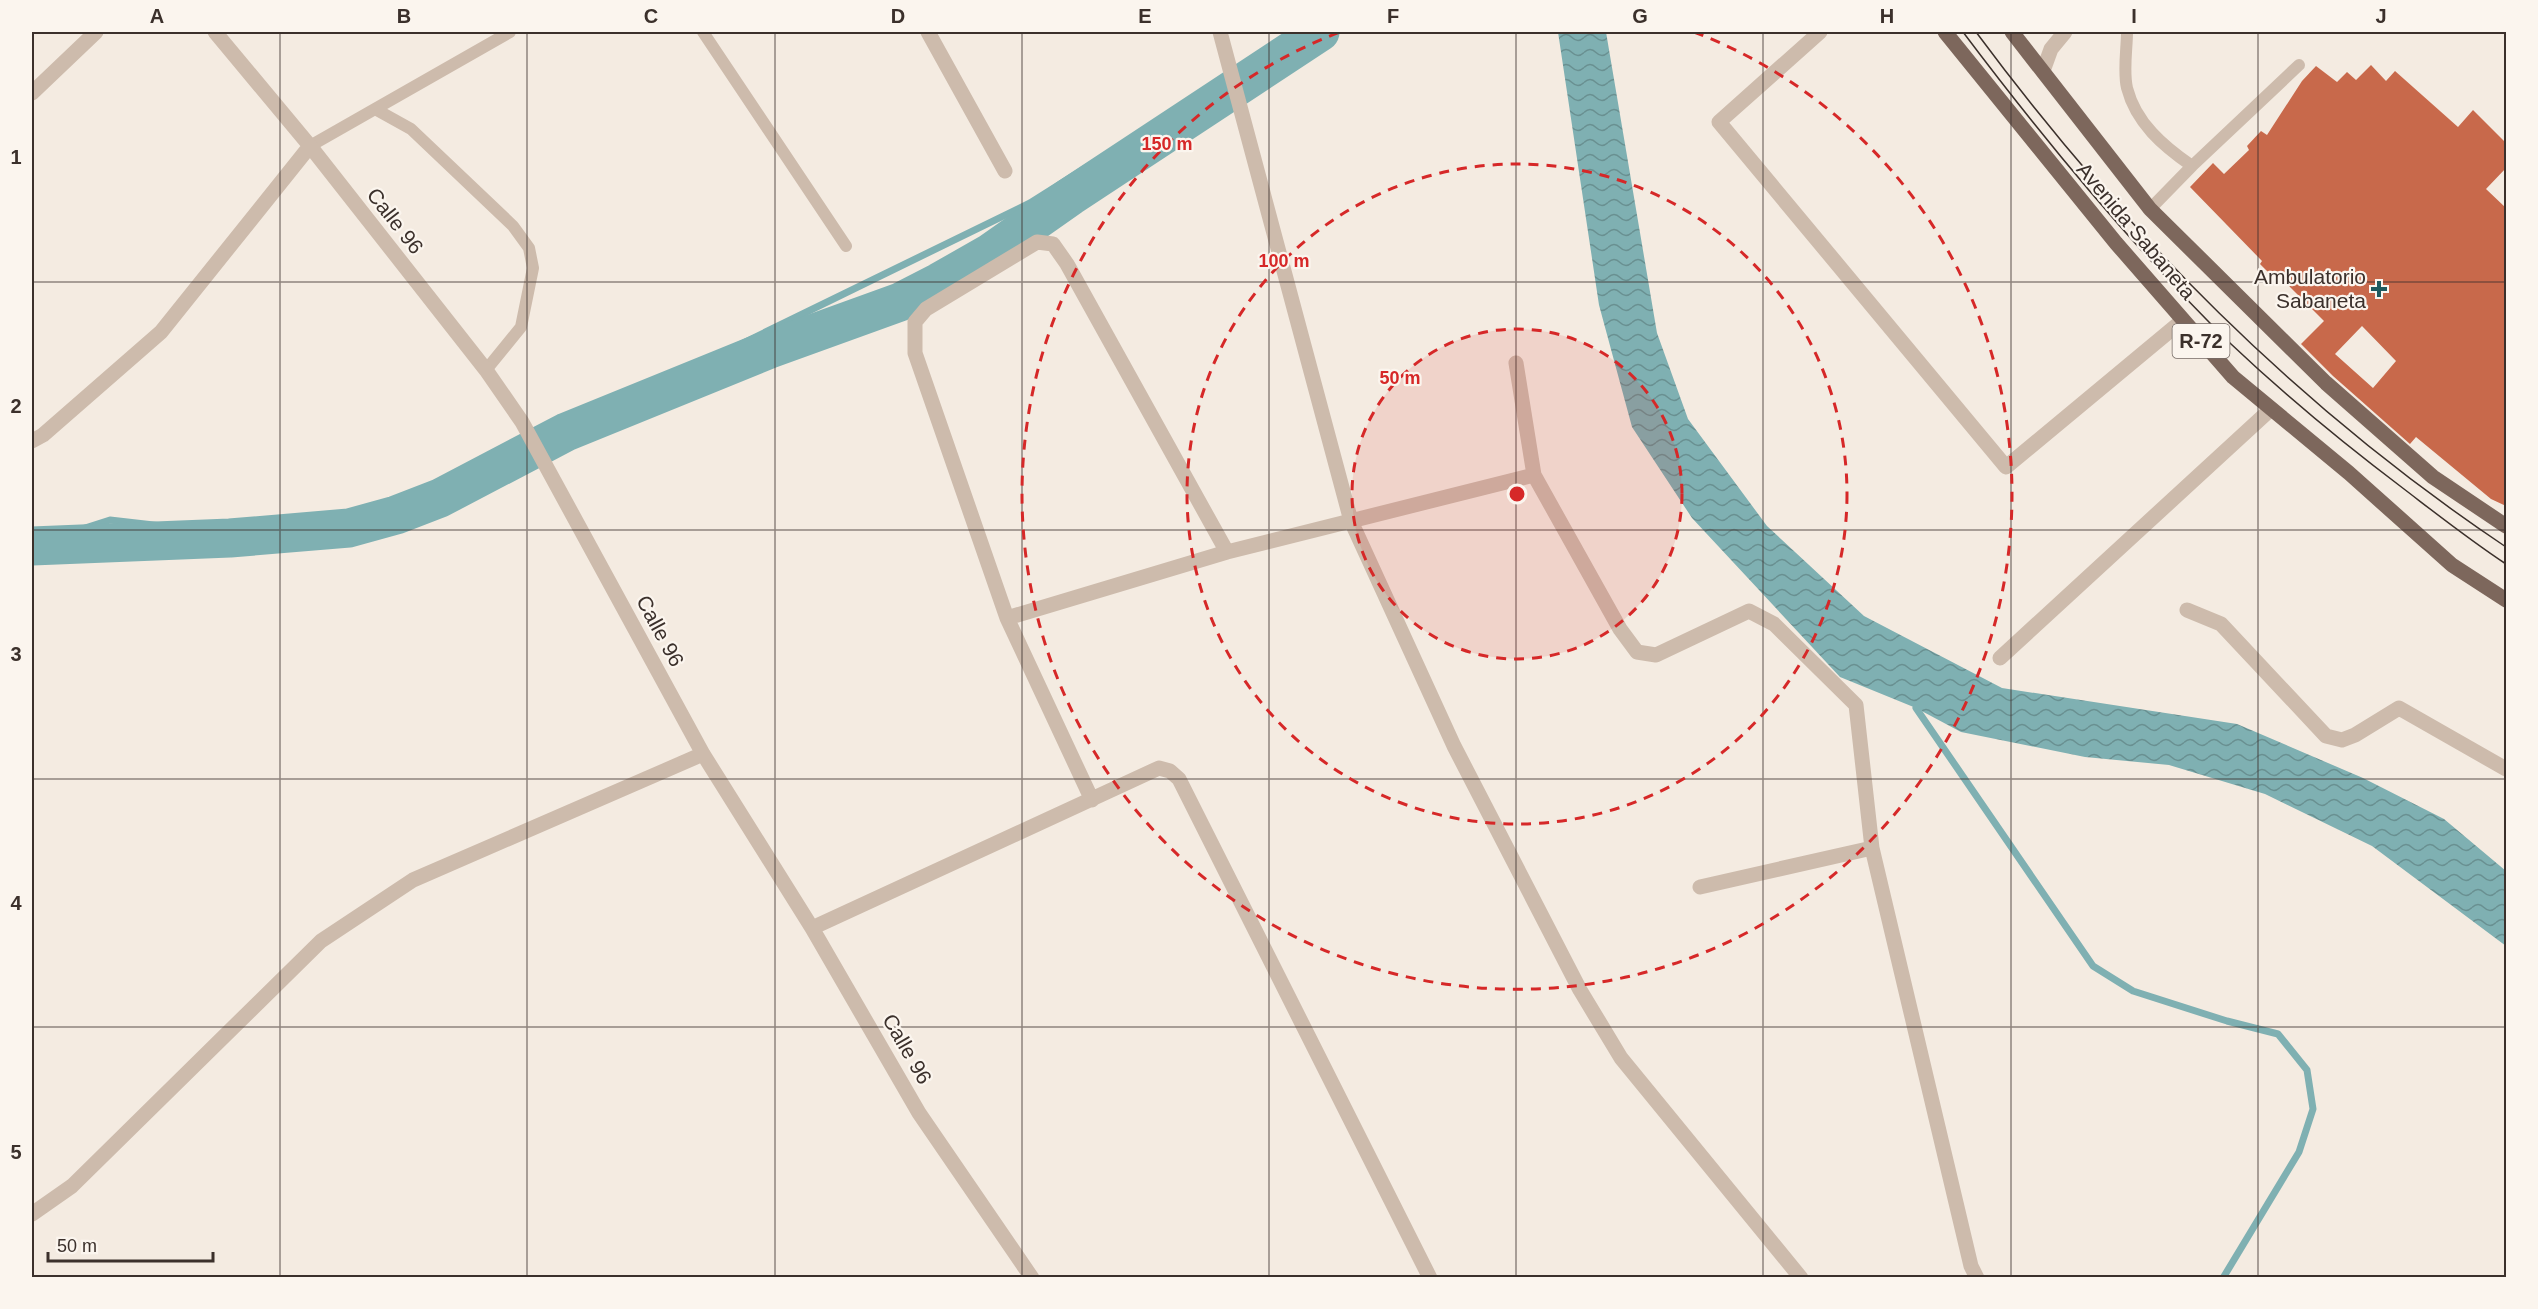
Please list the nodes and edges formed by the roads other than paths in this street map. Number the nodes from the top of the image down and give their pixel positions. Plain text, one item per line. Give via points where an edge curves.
1 (96, 32) edge
2 (215, 32) edge
3 (510, 32) edge
4 (703, 32) edge
5 (928, 32) edge
6 (1220, 32) edge
7 (1820, 32) edge
8 (1945, 32) edge
9 (2012, 32) edge
10 (2065, 32) edge
11 (2127, 32) edge
12 (2299, 65) dead end
13 (2043, 71) junction
14 (32, 93) edge
15 (375, 109) junction
16 (310, 146) junction
17 (2192, 166) junction
18 (1005, 171) dead end
19 (2150, 209) junction
20 (846, 246) dead end
21 (2183, 320) junction
22 (1516, 363) dead end
23 (486, 370) junction
24 (2271, 409) junction
25 (32, 441) edge
26 (1534, 475) junction
27 (1351, 521) junction
28 (2506, 526) edge
29 (1227, 552) junction
30 (2506, 600) edge
31 (2187, 610) dead end
32 (1007, 618) junction
33 (2000, 658) dead end
34 (703, 754) junction
35 (2506, 769) edge
36 (1092, 800) junction
37 (1872, 848) junction
38 (1700, 888) dead end
39 (813, 928) junction
40 (32, 1214) edge
41 (1032, 1278) edge
42 (1430, 1278) edge
43 (1801, 1278) edge
44 (1977, 1278) edge

1 - 14 street
2 - 16 street, Calle 96
3 - 15 lane
4 - 20 lane
5 - 18 street
6 - 27 street
7 - 21 street via 1719,122 2006,467
8 - 21 main road, Avenida Sabaneta / R-72
9 - 13 main road, Avenida Sabaneta / R-72
10 - 13 street via 2051,49
11 - 17 lane via 2127,87 2141,122 2171,152
12 - 17 lane
13 - 19 main road, Avenida Sabaneta / R-72
15 - 16 lane
15 - 23 lane via 411,129 513,226 530,248 533,268 521,327
16 - 23 street, Calle 96
16 - 25 street via 161,332
17 - 19 lane
19 - 28 main road, Avenida Sabaneta / R-72 via 2335,390 2433,477
21 - 24 main road, Avenida Sabaneta / R-72 via 2233,377
22 - 26 street
23 - 34 street, Calle 96 via 522,422
24 - 30 main road, Avenida Sabaneta / R-72 via 2452,565
24 - 33 street
26 - 27 street
26 - 37 street via 1620,629 1637,652 1656,655 1749,611 1774,624 1856,705
27 - 29 street
27 - 43 street via 1454,746 1580,990 1621,1058
29 - 32 street
29 - 32 street via 1067,264 1053,244 1037,242 926,309 915,322 915,353
31 - 35 street via 2221,624 2326,736 2342,740 2399,708
32 - 36 street
34 - 39 street, Calle 96
34 - 40 street via 413,880 321,941 72,1186
36 - 39 street
36 - 42 street via 1159,768 1179,778
37 - 38 street
37 - 44 street
39 - 41 street, Calle 96 via 919,1113

